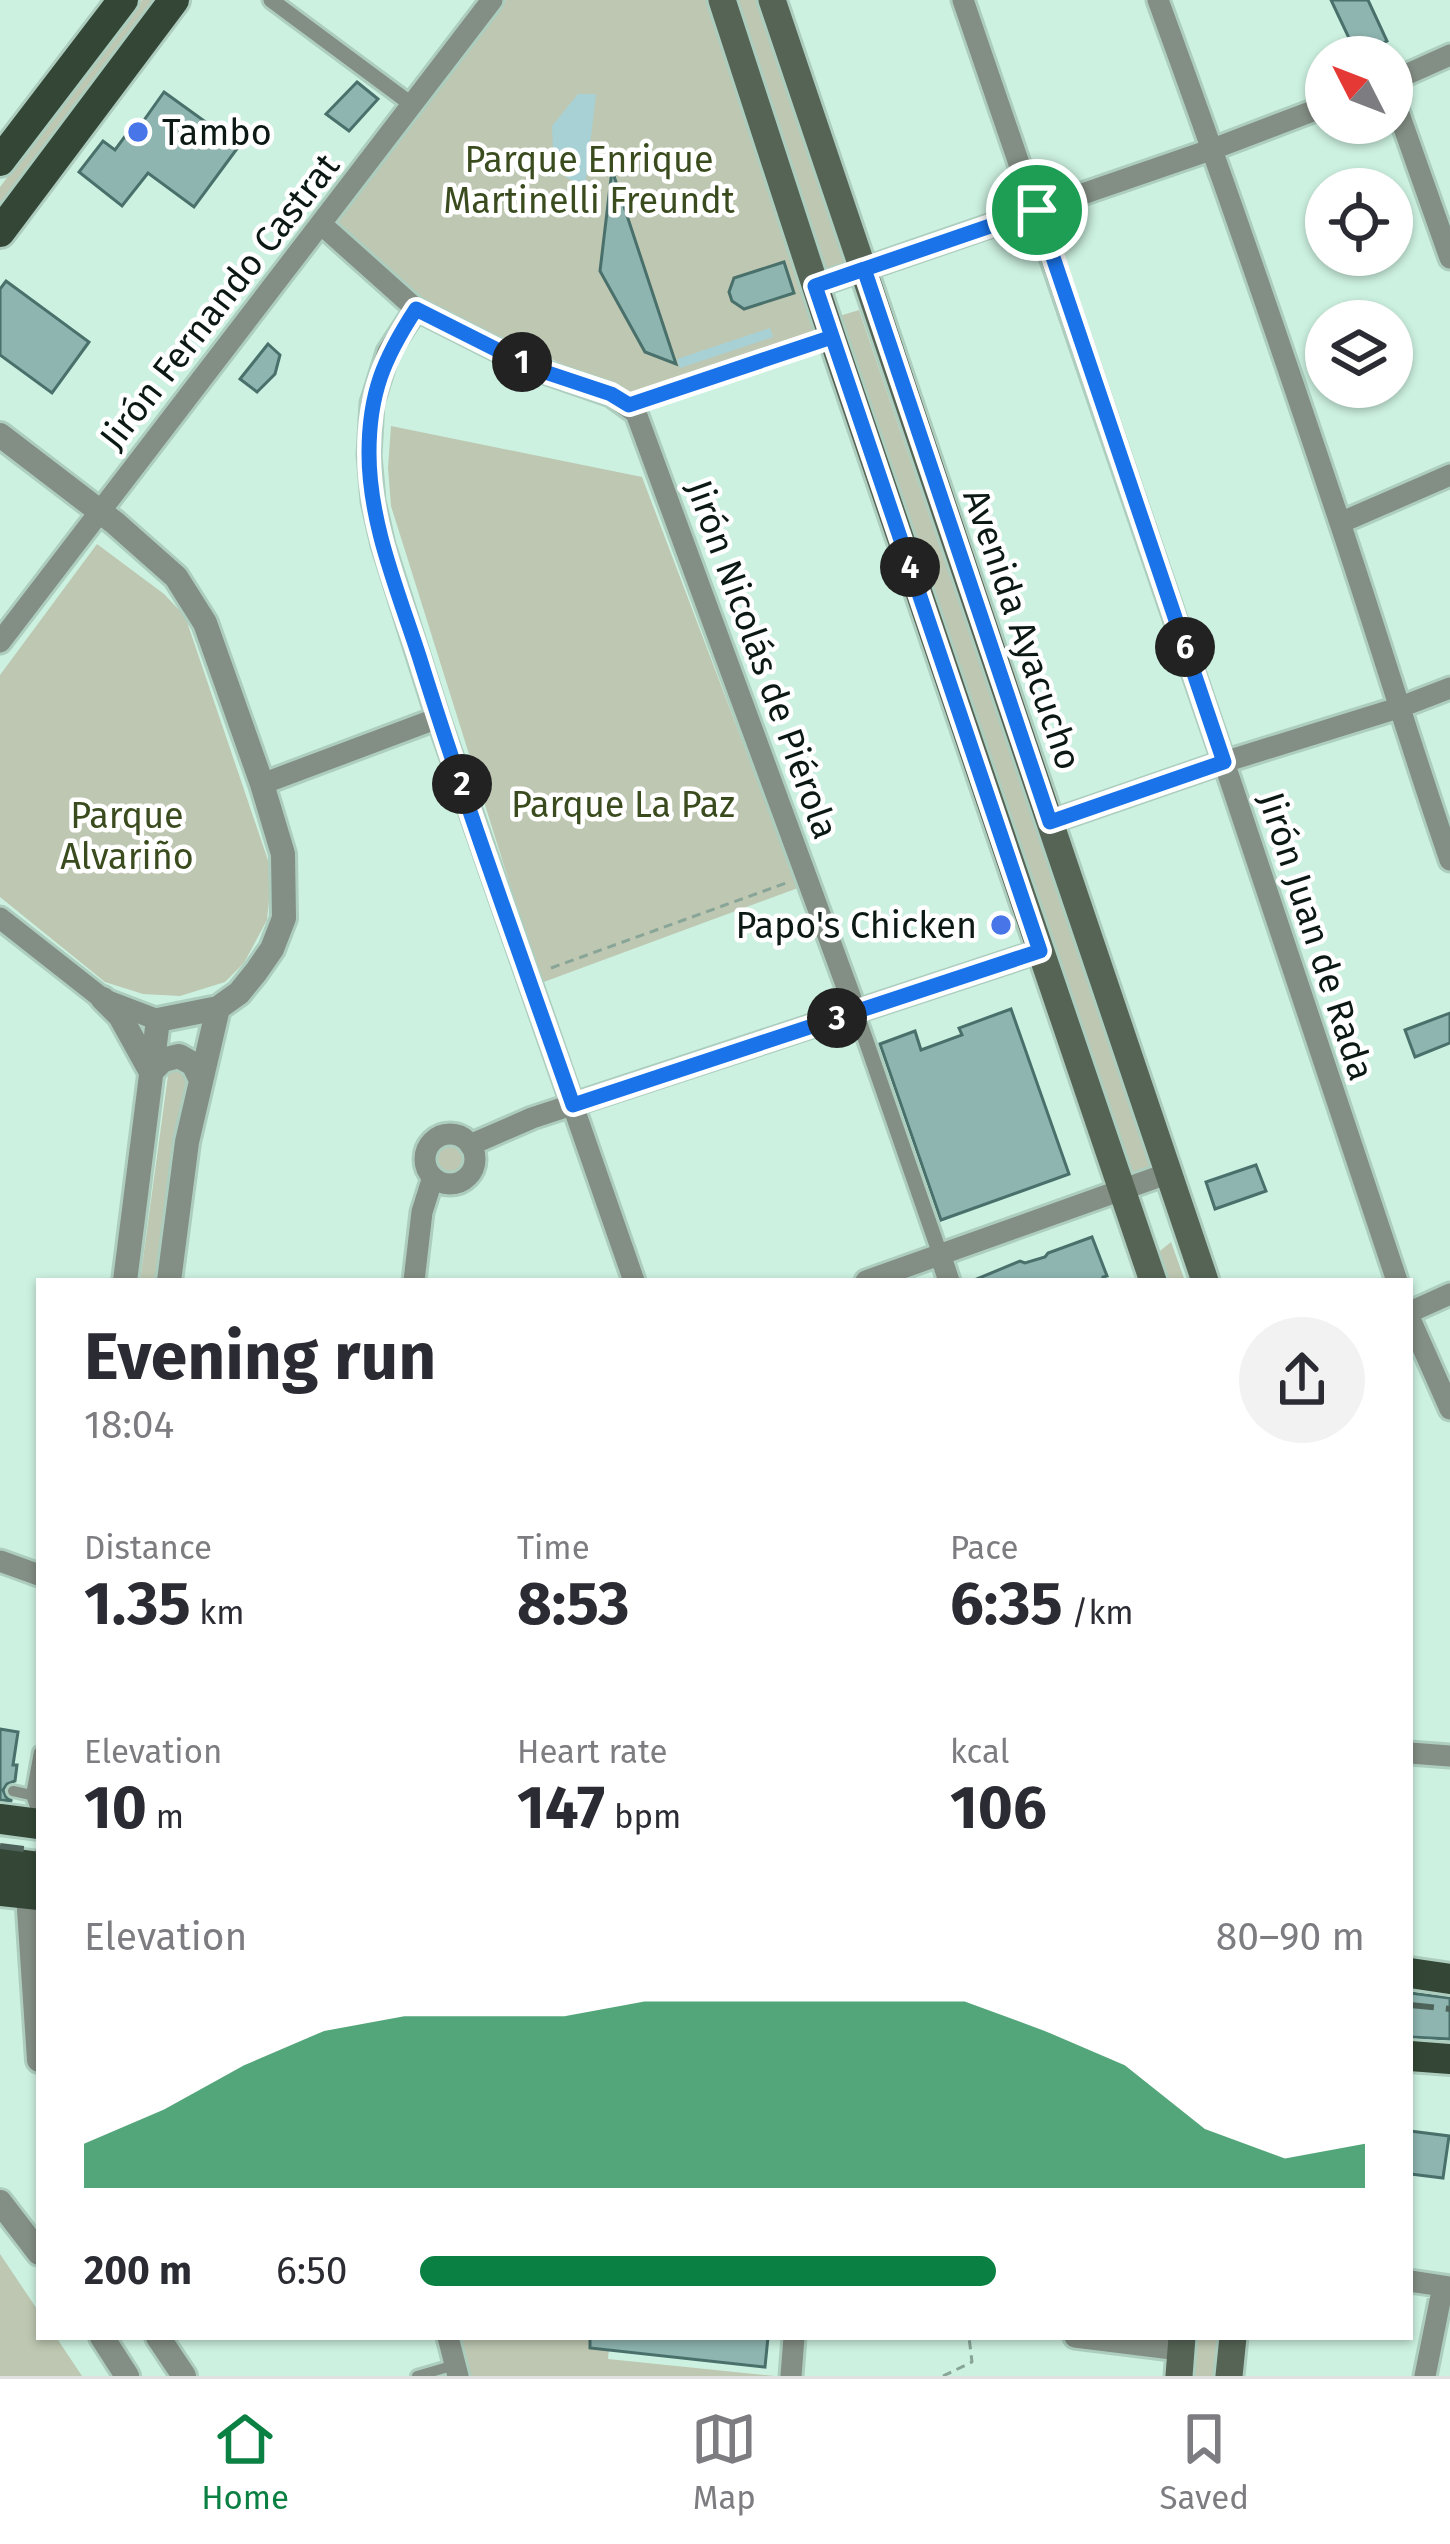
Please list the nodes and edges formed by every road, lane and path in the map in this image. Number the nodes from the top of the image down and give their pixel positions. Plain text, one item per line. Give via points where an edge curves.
1 (123, 0) edge
2 (174, 0) edge
3 (271, 0) edge
4 (492, 0) edge
5 (722, 0) edge
6 (772, 0) edge
7 (963, 0) edge
8 (1158, 0) edge
9 (1450, 55) edge
10 (76, 62) junction
11 (1413, 72) edge
12 (108, 88) junction
13 (411, 104) junction
14 (1305, 114) edge
15 (1410, 144) edge
16 (1213, 149) junction
17 (0, 161) edge
18 (1037, 210) junction
19 (321, 224) junction
20 (0, 232) edge
21 (1450, 258) edge
22 (864, 269) junction
23 (815, 286) junction
24 (416, 309) junction
25 (832, 337) junction
26 (629, 405) junction
27 (0, 435) edge
28 (1450, 475) edge
29 (99, 511) junction
30 (1340, 523) junction
31 (0, 643) edge
32 (1450, 688) edge
33 (1398, 708) junction
34 (438, 718) junction
35 (1224, 762) junction
36 (262, 784) junction
37 (1050, 822) junction
38 (1450, 860) edge
39 (788, 883) dead end
40 (0, 918) edge
41 (1040, 951) junction
42 (551, 968) dead end
43 (103, 999) junction
44 (218, 1008) junction
45 (856, 1012) junction
46 (158, 1020) junction
47 (151, 1072) junction
48 (201, 1080) junction
49 (573, 1105) junction
50 (470, 1144) junction
51 (1169, 1173) junction
52 (433, 1178) junction
53 (1120, 1190) junction
54 (940, 1254) junction
55 (125, 1278) edge
56 (169, 1278) edge
57 (414, 1278) edge
58 (633, 1278) edge
59 (874, 1278) edge
60 (948, 1278) edge
61 (1152, 1278) edge
62 (1204, 1278) edge
63 (1396, 1278) edge
64 (1450, 1294) edge
65 (1413, 1313) edge
66 (1413, 1322) edge
67 (1450, 1409) edge
68 (0, 1561) edge
69 (36, 1574) edge
70 (1413, 1753) edge
71 (1450, 1756) edge
72 (0, 1862) edge
73 (27, 1887) edge
74 (1413, 1973) edge
75 (1450, 1979) edge
76 (36, 2017) edge
77 (1413, 2056) edge
78 (1450, 2059) edge
79 (0, 2202) edge
80 (36, 2249) edge
81 (1413, 2282) edge
82 (1446, 2287) edge
83 (104, 2340) edge
84 (160, 2340) edge
85 (449, 2340) edge
86 (794, 2340) edge
87 (970, 2340) edge
88 (1094, 2340) edge
89 (1233, 2340) edge
90 (1180, 2354) edge
91 (456, 2370) edge
92 (127, 2376) edge
93 (184, 2376) edge
94 (417, 2376) edge
95 (791, 2376) edge
96 (943, 2376) edge
97 (1229, 2376) edge
98 (1425, 2376) edge

1 - 10 main road
2 - 12 main road
3 - 13 street
4 - 13 street, Jirón Fernando Castrat
5 - 23 main road
6 - 22 main road, Avenida Ayacucho
7 - 18 street, Jirón Juan de Rada
8 - 16 street
9 - 11 street
10 - 12 main road
10 - 17 main road
12 - 20 main road
13 - 19 street, Jirón Fernando Castrat
14 - 16 street
15 - 21 street
16 - 18 street
16 - 30 street
18 - 22 street
18 - 35 street, Jirón Juan de Rada
19 - 24 street
19 - 29 street, Jirón Fernando Castrat
22 - 23 street
22 - 37 main road, Avenida Ayacucho
23 - 25 main road
24 - 26 street
24 - 34 street via 388,352 372,404 369,455 383,545
25 - 26 street
25 - 41 main road
26 - 45 street, Jirón Nicolás de Piérola
27 - 29 street
28 - 30 street
29 - 31 street, Jirón Fernando Castrat
29 - 36 street via 176,577 205,623
30 - 33 street
32 - 33 street
33 - 35 street
33 - 38 street
34 - 36 street
34 - 49 street
35 - 37 street
35 - 63 street, Jirón Juan de Rada
36 - 44 street via 283,854 284,918 256,972
37 - 51 main road, Avenida Ayacucho
39 - 42 path
40 - 43 street
41 - 45 street
41 - 53 main road
43 - 46 street
43 - 47 street
44 - 46 street
44 - 48 street
45 - 49 street
45 - 54 street, Jirón Nicolás de Piérola
46 - 47 street
47 - 48 street via 179,1056
47 - 55 street
48 - 56 street
49 - 50 street
49 - 58 street
50 - 52 street via 470,1175 455,1184
50 - 52 street via 457,1135 434,1141 425,1155
51 - 53 street
51 - 62 main road, Avenida Ayacucho
52 - 57 street
53 - 54 street
53 - 61 main road
54 - 59 street
54 - 60 street, Jirón Nicolás de Piérola
64 - 65 street
66 - 67 street
68 - 69 street
70 - 71 street
72 - 73 main road
73 - 76 street
74 - 75 main road
77 - 78 main road
79 - 80 street
81 - 82 street
82 - 98 street
83 - 92 street
84 - 93 street
85 - 91 street
86 - 95 street
87 - 96 path via 972,2362
88 - 90 street
89 - 97 main road
91 - 94 lane

